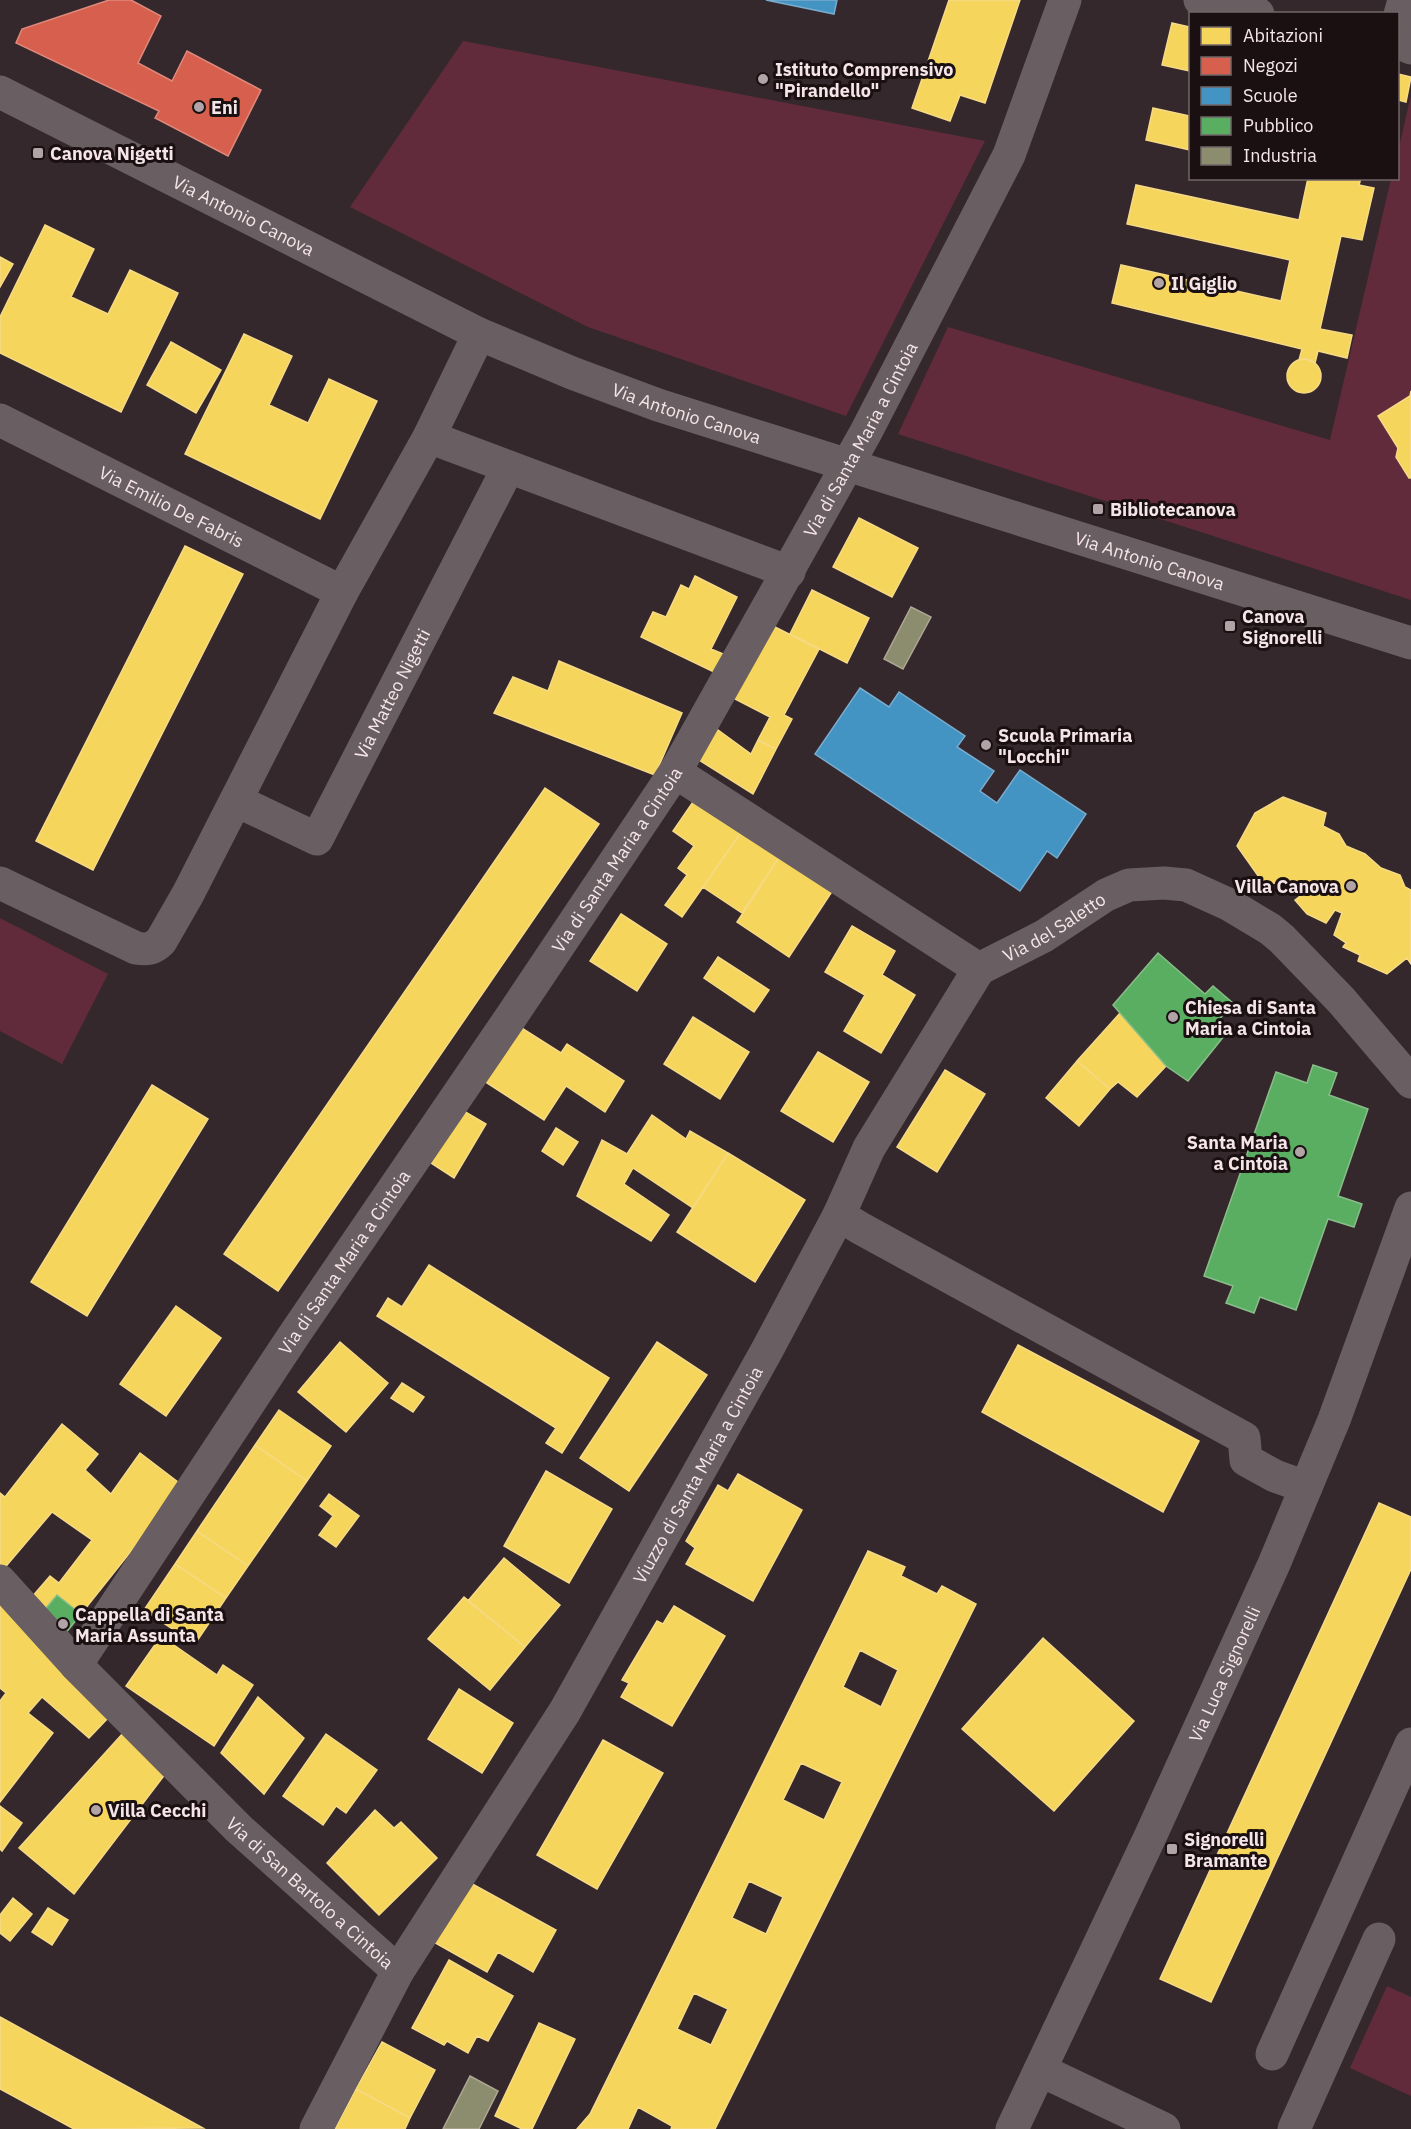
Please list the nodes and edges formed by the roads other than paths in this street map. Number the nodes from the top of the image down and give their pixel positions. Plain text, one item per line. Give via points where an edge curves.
1 (1065, 0) edge
2 (1200, 0) edge
3 (1404, 0) edge
4 (1250, 12) edge
5 (1399, 18) edge
6 (0, 92) edge
7 (479, 334) junction
8 (0, 420) edge
9 (429, 437) junction
10 (848, 465) junction
11 (508, 468) junction
12 (789, 572) junction
13 (342, 592) junction
14 (1411, 643) edge
15 (675, 772) junction
16 (237, 801) junction
17 (0, 883) edge
18 (979, 969) junction
19 (1411, 1082) edge
20 (1411, 1208) edge
21 (839, 1215) junction
22 (1306, 1487) junction
23 (0, 1581) edge
24 (76, 1665) junction
25 (1411, 1744) edge
26 (1379, 1939) dead end
27 (398, 1971) junction
28 (1272, 2054) dead end
29 (1040, 2070) junction
30 (316, 2129) edge
31 (1012, 2129) edge
32 (1164, 2129) edge
33 (1294, 2129) edge

1 - 10 street, Via di Santa Maria a Cintoia via 1009,156
2 - 4 street
3 - 5 street
6 - 7 street, Via Antonio Canova
7 - 9 street
7 - 10 street, Via Antonio Canova via 658,405
8 - 13 street, Via Emilio De Fabris
9 - 11 street
9 - 13 street
10 - 12 street, Via di Santa Maria a Cintoia
10 - 14 street, Via Antonio Canova
11 - 12 street
11 - 16 street, Via Matteo Nigetti via 317,839
12 - 15 street, Via di Santa Maria a Cintoia
13 - 16 street
15 - 18 street, Via del Saletto
15 - 24 street, Via di Santa Maria a Cintoia
16 - 17 street via 170,928 155,947 147,950 120,942
18 - 19 street, Via del Saletto via 1129,885 1186,885 1230,905 1282,939
18 - 21 street, Viuzzo di Santa Maria a Cintoia via 869,1148
20 - 22 street, Via Luca Signorelli
21 - 22 street via 1244,1438 1246,1460
21 - 27 street, Viuzzo di Santa Maria a Cintoia via 565,1711
22 - 29 street, Via Luca Signorelli via 1150,1838
23 - 24 street, Via di San Bartolo a Cintoia
24 - 27 street, Via di San Bartolo a Cintoia via 239,1829
25 - 28 street
26 - 33 street
27 - 30 street, Via di San Bartolo a Cintoia
29 - 31 street, Via Luca Signorelli
29 - 32 street

